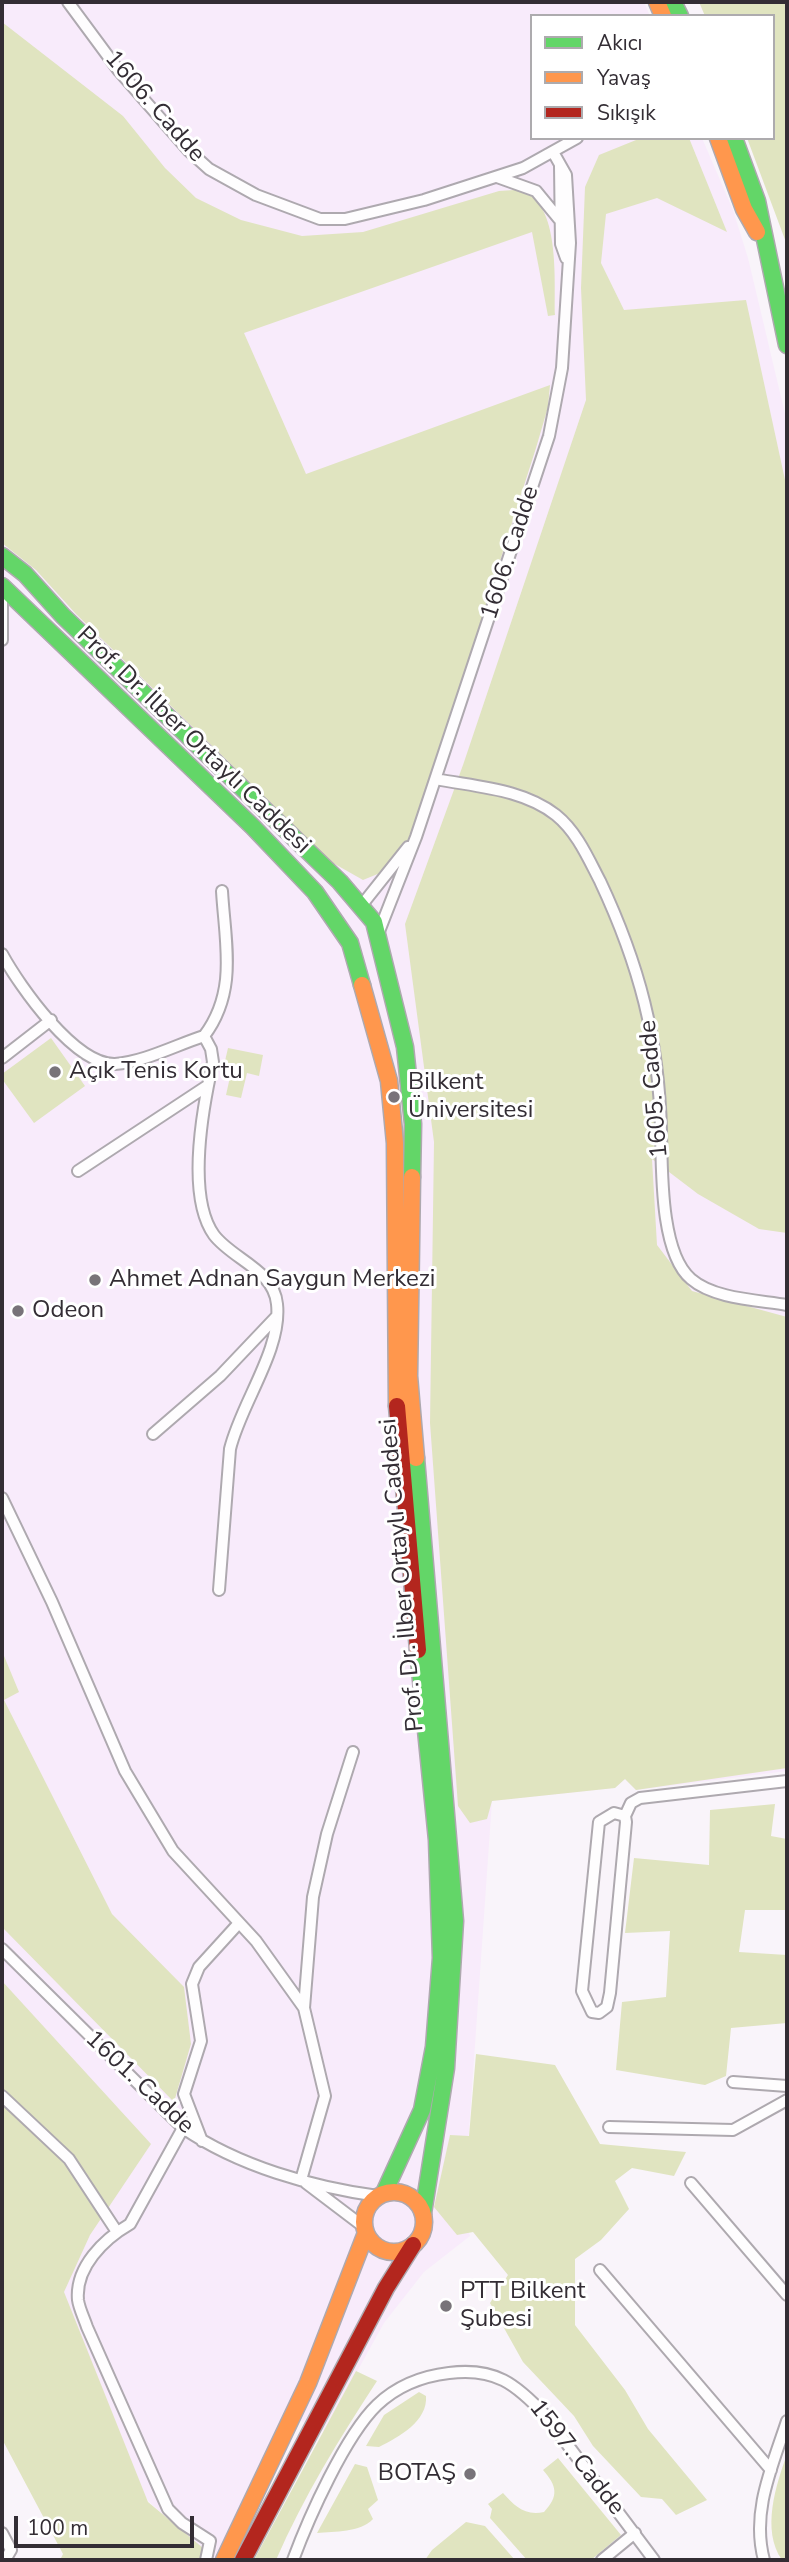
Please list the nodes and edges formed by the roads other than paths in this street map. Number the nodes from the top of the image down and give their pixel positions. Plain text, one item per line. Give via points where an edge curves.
1 (68, 2) edge
2 (574, 140) edge
3 (721, 140) edge
4 (553, 152) junction
5 (560, 166) junction
6 (497, 177) junction
7 (560, 220) junction
8 (566, 261) junction
9 (787, 345) edge
10 (2, 556) edge
11 (22, 571) junction
12 (5, 596) edge
13 (3, 626) edge
14 (2, 640) edge
15 (436, 779) junction
16 (416, 836) junction
17 (222, 891) dead end
18 (361, 906) junction
19 (341, 927) junction
20 (378, 934) junction
21 (350, 943) junction
22 (2, 954) edge
23 (51, 1020) junction
24 (204, 1036) junction
25 (2, 1058) edge
26 (207, 1086) junction
27 (78, 1171) dead end
28 (787, 1305) edge
29 (278, 1315) junction
30 (153, 1434) dead end
31 (2, 1497) edge
32 (219, 1590) dead end
33 (353, 1752) dead end
34 (787, 1781) edge
35 (625, 1816) junction
36 (239, 1923) junction
37 (2, 1949) edge
38 (304, 2008) junction
39 (733, 2082) dead end
40 (787, 2086) edge
41 (2, 2096) edge
42 (787, 2100) edge
43 (609, 2127) dead end
44 (183, 2128) junction
45 (202, 2141) junction
46 (302, 2179) junction
47 (691, 2183) dead end
48 (381, 2195) junction
49 (423, 2213) junction
50 (365, 2230) junction
51 (117, 2232) junction
52 (413, 2245) junction
53 (600, 2270) dead end
54 (787, 2295) edge
55 (318, 2358) junction
56 (344, 2368) junction
57 (787, 2421) edge
58 (290, 2422) junction
59 (311, 2432) junction
60 (771, 2470) junction
61 (2, 2533) edge
62 (635, 2533) junction
63 (651, 2556) edge
64 (638, 2559) edge
65 (5, 2560) edge
66 (206, 2560) edge
67 (224, 2560) edge
68 (243, 2560) edge
69 (293, 2560) edge
70 (602, 2560) edge
71 (764, 2560) edge

1 - 6 street, 1606. Cadde via 119,71 188,150 233,184 284,207 320,219 345,219
2 - 4 street
3 - 9 street via 744,209 765,247
4 - 5 street, 1606. Cadde
4 - 6 street, 1606. Cadde
5 - 7 street, 1606. Cadde
5 - 8 street, 1606. Cadde via 566,175
6 - 7 street via 536,191
7 - 8 street, 1606. Cadde
8 - 15 street, 1606. Cadde via 562,368 549,436
10 - 11 street, Prof. Dr. İlber Ortaylı Caddesi
11 - 12 street via 10,569
11 - 12 street via 28,583 23,590
11 - 18 street, Prof. Dr. İlber Ortaylı Caddesi via 63,617
12 - 13 street
12 - 19 street, Prof. Dr. İlber Ortaylı Caddesi via 253,827 315,892
13 - 14 street
15 - 16 street, 1606. Cadde
15 - 28 street, 1605. Cadde via 531,799 557,816 580,843 613,909 646,1000 655,1046 665,1204 680,1265 689,1278 709,1290
16 - 18 street, 1606. Cadde
16 - 20 street, 1606. Cadde
17 - 24 street via 228,983 218,1018
18 - 19 street
18 - 20 street, Prof. Dr. İlber Ortaylı Caddesi
19 - 21 street, Prof. Dr. İlber Ortaylı Caddesi
20 - 21 street via 372,942
20 - 49 street, Prof. Dr. İlber Ortaylı Caddesi via 405,1046 413,1124 409,1376 455,1921 446,2066
21 - 48 street, Prof. Dr. İlber Ortaylı Caddesi via 389,1081 395,1143 397,1416 437,1840 442,1958 434,2047 422,2110
22 - 23 street
23 - 24 street via 77,1049 95,1061 116,1064
23 - 25 street
24 - 26 street via 213,1062
26 - 27 street
26 - 29 street via 199,1170 205,1215 215,1235 272,1287
29 - 30 street
29 - 32 street via 276,1334 235,1427 230,1449
31 - 36 street via 125,1771 173,1851
33 - 38 street via 313,1897
34 - 35 street via 640,1798 631,1803
35 - 35 street via 614,1813 599,1822 582,1991 592,2012 607,2007 610,1993
36 - 38 street
36 - 45 street via 199,1966 192,1984 201,2041 184,2095
37 - 44 street, 1601. Cadde
38 - 46 street via 325,2096
39 - 40 street
41 - 51 street via 69,2159
42 - 43 street via 733,2130
44 - 45 street, 1601. Cadde
44 - 51 street via 130,2224
45 - 46 street, 1601. Cadde
46 - 48 street, 1601. Cadde via 339,2191
46 - 50 street, 1601. Cadde
47 - 54 street
48 - 49 street via 408,2195
48 - 50 street, Prof. Dr. İlber Ortaylı Caddesi via 366,2210
49 - 52 street, Prof. Dr. İlber Ortaylı Caddesi via 423,2231
50 - 52 street via 378,2248 387,2251
50 - 55 street, Prof. Dr. İlber Ortaylı Caddesi
51 - 66 street via 92,2256 80,2276 78,2300 168,2510 210,2541
52 - 56 street, Prof. Dr. İlber Ortaylı Caddesi
53 - 60 street
55 - 56 street
55 - 58 street, Prof. Dr. İlber Ortaylı Caddesi
56 - 59 street, Prof. Dr. İlber Ortaylı Caddesi
57 - 60 street
58 - 59 street
58 - 67 street, Prof. Dr. İlber Ortaylı Caddesi
59 - 68 street, Prof. Dr. İlber Ortaylı Caddesi
60 - 71 street via 759,2517
61 - 65 street via 11,2550
62 - 63 street, 1597. Cadde
62 - 69 street, 1597. Cadde via 528,2396 514,2383 474,2370 430,2375 379,2403 340,2462
62 - 70 street
63 - 64 street

